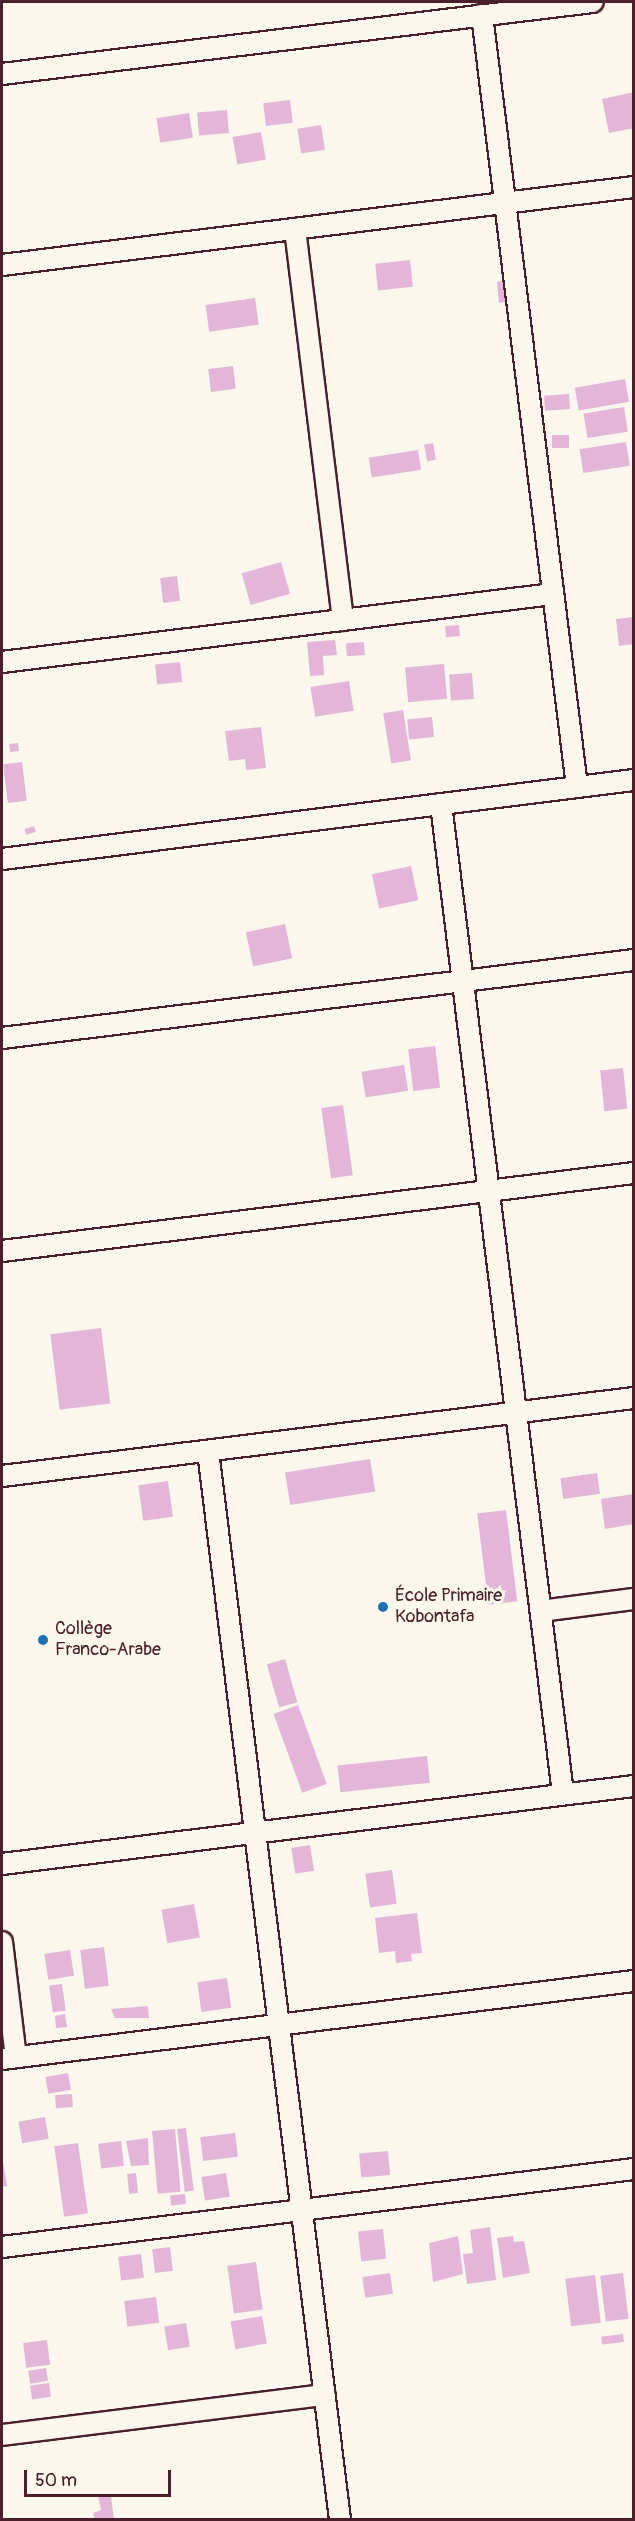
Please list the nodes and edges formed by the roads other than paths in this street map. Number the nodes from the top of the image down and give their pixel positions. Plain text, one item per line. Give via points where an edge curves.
1 (593, 2) edge
2 (482, 15) junction
3 (2, 74) edge
4 (633, 187) edge
5 (505, 203) junction
6 (295, 229) junction
7 (2, 265) edge
8 (553, 594) junction
9 (343, 620) junction
10 (2, 662) edge
11 (633, 780) edge
12 (577, 787) junction
13 (441, 804) junction
14 (2, 859) edge
15 (633, 960) edge
16 (463, 981) junction
17 (2, 1038) edge
18 (633, 1173) edge
19 (489, 1191) junction
20 (2, 1251) edge
21 (633, 1398) edge
22 (516, 1413) junction
23 (208, 1451) junction
24 (2, 1476) edge
25 (633, 1599) edge
26 (541, 1611) junction
27 (633, 1786) edge
28 (563, 1794) junction
29 (255, 1832) junction
30 (2, 1864) edge
31 (2, 1942) edge
32 (633, 1981) edge
33 (279, 2025) junction
34 (9, 2058) edge
35 (633, 2169) edge
36 (302, 2210) junction
37 (2, 2247) edge
38 (325, 2395) junction
39 (2, 2434) edge
40 (340, 2520) edge

1 - 2 street
2 - 3 street
2 - 5 street
4 - 5 street
5 - 6 street
5 - 8 street
6 - 7 street
6 - 9 street
8 - 9 street
8 - 12 street
9 - 10 street
11 - 12 street
12 - 13 street
13 - 14 street
13 - 16 street
15 - 16 street
16 - 17 street
16 - 19 street
18 - 19 street
19 - 20 street
19 - 22 street
21 - 22 street
22 - 23 street
22 - 26 street
23 - 24 street
23 - 29 street
25 - 26 street
26 - 28 street
27 - 28 street
28 - 29 street
29 - 30 street
29 - 33 street
31 - 34 street
32 - 33 street
33 - 34 street
33 - 36 street
35 - 36 street
36 - 37 street
36 - 38 street
38 - 39 street
38 - 40 street

